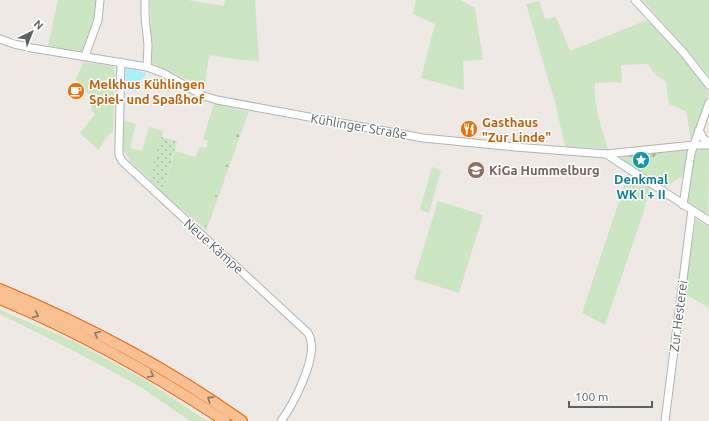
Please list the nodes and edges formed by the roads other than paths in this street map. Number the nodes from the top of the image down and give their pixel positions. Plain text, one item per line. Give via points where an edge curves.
1 (100, 0) edge
2 (145, 0) edge
3 (635, 0) edge
4 (0, 39) edge
5 (85, 56) junction
6 (121, 62) junction
7 (147, 67) junction
8 (709, 85) edge
9 (709, 103) edge
10 (699, 130) junction
11 (709, 144) edge
12 (694, 145) junction
13 (606, 154) junction
14 (684, 205) junction
15 (692, 211) junction
16 (709, 221) edge
17 (0, 289) edge
18 (0, 299) edge
19 (225, 421) edge
20 (242, 421) edge
21 (281, 421) edge
22 (665, 421) edge

1 - 5 street via 98,20
2 - 7 street
3 - 8 street via 684,53
4 - 5 street, Kühlinger Straße via 32,48
5 - 6 street, Kühlinger Straße
6 - 7 street, Kühlinger Straße
6 - 21 street, Neue Kämpe via 119,155 122,161 308,332 312,342 309,362 294,401
7 - 13 street, Kühlinger Straße via 204,96 232,103 423,138
9 - 10 street
10 - 11 street
10 - 12 street
11 - 12 street
12 - 13 street
12 - 14 street
13 - 14 street, Kühlinger Straße
14 - 15 street, Kühlinger Straße
15 - 16 street, Kühlinger Straße
15 - 22 street, Zur Hesterei
20 -> 17 highway via 128,350
18 -> 19 highway via 124,359

